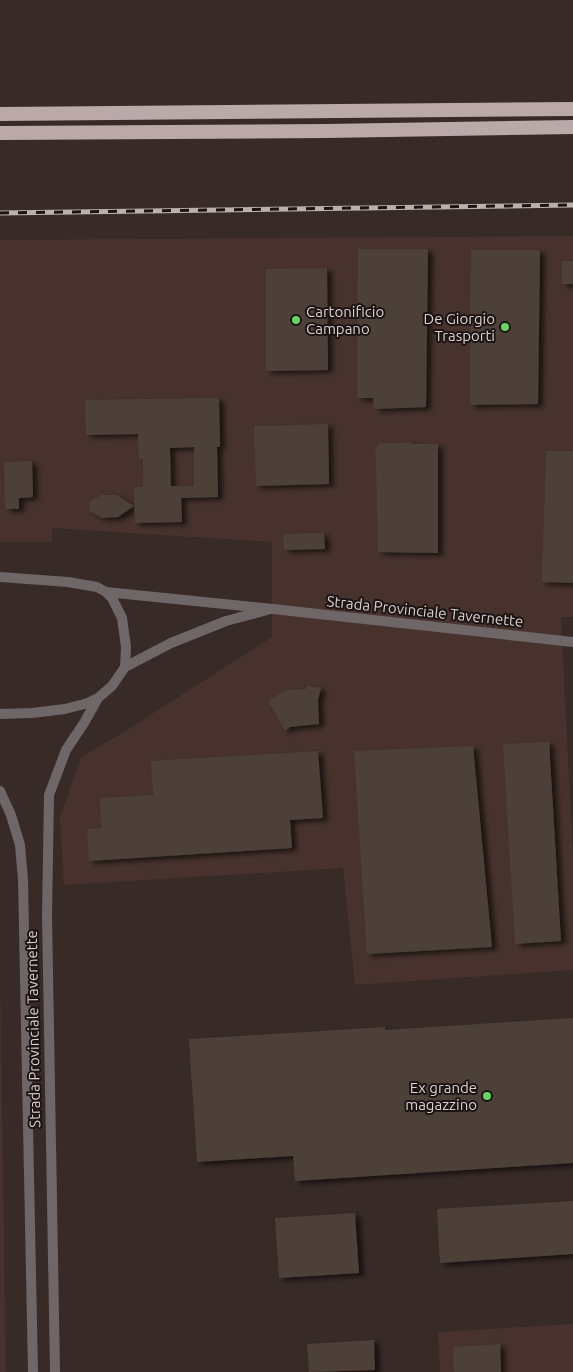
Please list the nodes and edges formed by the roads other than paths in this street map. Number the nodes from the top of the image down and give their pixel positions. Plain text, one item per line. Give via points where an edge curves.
1 (573, 109) edge
2 (0, 114) edge
3 (573, 126) edge
4 (0, 133) edge
5 (0, 577) edge
6 (106, 592) junction
7 (273, 609) junction
8 (573, 642) edge
9 (124, 667) junction
10 (98, 698) junction
11 (0, 714) edge
12 (0, 790) edge
13 (33, 1372) edge
14 (55, 1372) edge

1 - 2 highway
3 - 4 highway
5 - 6 street, Strada Provinciale Tavernette via 68,582 98,587
6 - 7 street, Strada Provinciale Tavernette
6 - 9 street via 122,618 126,647
7 - 8 street, Strada Provinciale Tavernette
7 - 9 street, Strada Provinciale Tavernette via 226,621 171,643
9 - 10 street via 112,686
10 - 11 street via 65,709
10 - 14 street, Strada Provinciale Tavernette via 66,750 49,795 46,915
12 - 13 street, Strada Provinciale Tavernette via 20,845 23,880

